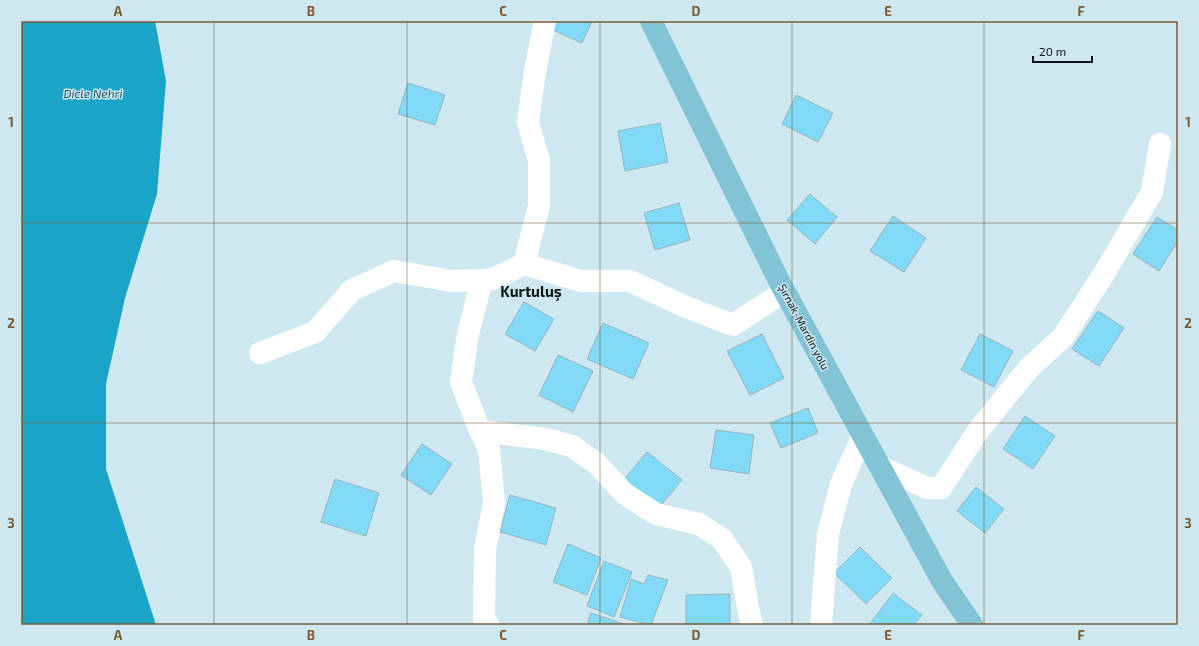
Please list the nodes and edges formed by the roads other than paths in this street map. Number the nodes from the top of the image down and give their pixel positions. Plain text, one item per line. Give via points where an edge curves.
1 (545, 21) edge
2 (651, 21) edge
3 (1160, 144) dead end
4 (524, 264) junction
5 (482, 280) junction
6 (785, 291) junction
7 (260, 353) dead end
8 (480, 431) junction
9 (863, 435) junction
10 (880, 467) junction
11 (488, 625) edge
12 (752, 625) edge
13 (821, 625) edge
14 (972, 625) edge

1 - 4 street via 528,122 539,161 539,206
2 - 6 main road, Şırnak-Mardin yolu
3 - 10 street via 1152,192 1105,272 1063,337 1029,368 1010,391 978,431 941,488 927,488
4 - 5 street via 493,279
4 - 6 street via 581,280 630,280 686,307 733,325
5 - 7 street via 452,280 394,271 352,290 315,332
5 - 8 street via 468,334 460,382
6 - 9 main road, Şırnak-Mardin yolu
8 - 11 street via 489,449 494,503 485,550 484,619
8 - 12 street via 572,446 597,464 626,494 656,514 699,524 722,539 741,567
9 - 10 main road, Şırnak-Mardin yolu
9 - 13 street via 841,484 828,534
10 - 14 main road, Şırnak-Mardin yolu via 942,581

